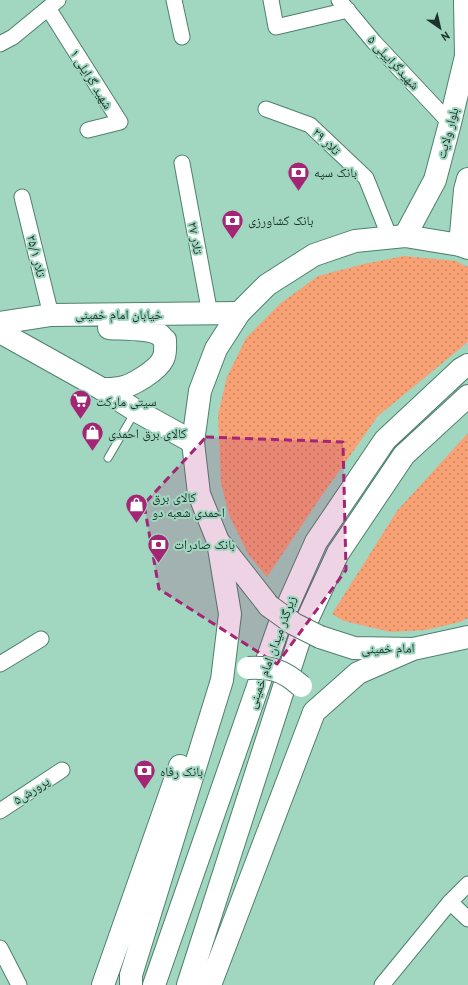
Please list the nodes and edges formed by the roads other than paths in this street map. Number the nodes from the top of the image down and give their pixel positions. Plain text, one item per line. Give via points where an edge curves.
1 (174, 0) edge
2 (271, 0) edge
3 (465, 0) edge
4 (53, 4) edge
5 (344, 5) edge
6 (182, 37) dead end
7 (0, 44) edge
8 (266, 109) dead end
9 (450, 123) junction
10 (88, 130) dead end
11 (182, 163) dead end
12 (468, 179) edge
13 (22, 197) dead end
14 (397, 237) junction
15 (464, 247) edge
16 (239, 313) junction
17 (210, 314) junction
18 (53, 315) junction
19 (0, 323) edge
20 (0, 332) edge
21 (468, 365) edge
22 (102, 389) junction
23 (468, 396) edge
24 (135, 410) junction
25 (193, 442) junction
26 (108, 458) dead end
27 (218, 541) junction
28 (468, 637) edge
29 (41, 639) dead end
30 (412, 649) junction
31 (0, 664) edge
32 (222, 680) junction
33 (314, 712) junction
34 (203, 740) junction
35 (62, 770) dead end
36 (0, 811) edge
37 (468, 884) edge
38 (450, 902) junction
39 (468, 919) edge
40 (0, 948) edge
41 (19, 985) edge
42 (103, 985) edge
43 (131, 985) edge
44 (154, 985) edge
45 (188, 985) edge
46 (210, 985) edge
47 (382, 985) edge

1 - 6 street
2 - 5 street via 276,27
3 - 9 main road, بلوار ولایت via 466,56
4 - 7 street via 13,37
4 - 10 street, شهید گرایلی ۱ via 120,122
5 - 9 street, شهیدگراییلی ۵ via 374,42
8 - 14 street, تلار ۲۹ via 310,125 366,178
9 - 14 main road, بلوار ولایت via 435,180
11 - 17 street, تلار ۲۷
12 - 15 main road via 465,190
13 - 18 street, تلار ۲۵/۱
14 - 15 main road
14 - 16 main road via 356,241 314,255 267,285
16 - 17 main road, خیابان امام خمینی
16 - 25 main road via 216,349 200,391
17 - 18 main road, خیابان امام خمینی
18 - 19 main road, خیابان امام خمینی
18 - 22 main road via 70,324 83,327 154,332 165,340 163,359 141,380 120,388
20 - 22 main road
21 - 44 main road, زیرگذر میدان امام خمینی via 385,440 316,542 280,623
22 - 24 main road
23 - 45 main road, زیرگذر میدان امام خمینی via 404,455 338,553 302,631
24 - 25 main road
24 - 26 lane
25 - 27 main road via 199,494
27 - 30 main road, امام خمینی, bridge via 269,606 294,624 320,637 354,648
27 - 32 main road via 230,614
28 - 30 main road, امام خمینی
29 - 31 street
30 - 33 main road via 358,673
32 - 33 main road, bridge via 234,672 248,668 263,667 277,670 290,676 301,686
32 - 34 main road
33 - 46 main road
34 - 42 main road via 180,766
34 - 43 main road via 130,975
35 - 36 street, پرورش۵
37 - 38 street
38 - 39 street
38 - 47 street
40 - 41 street

